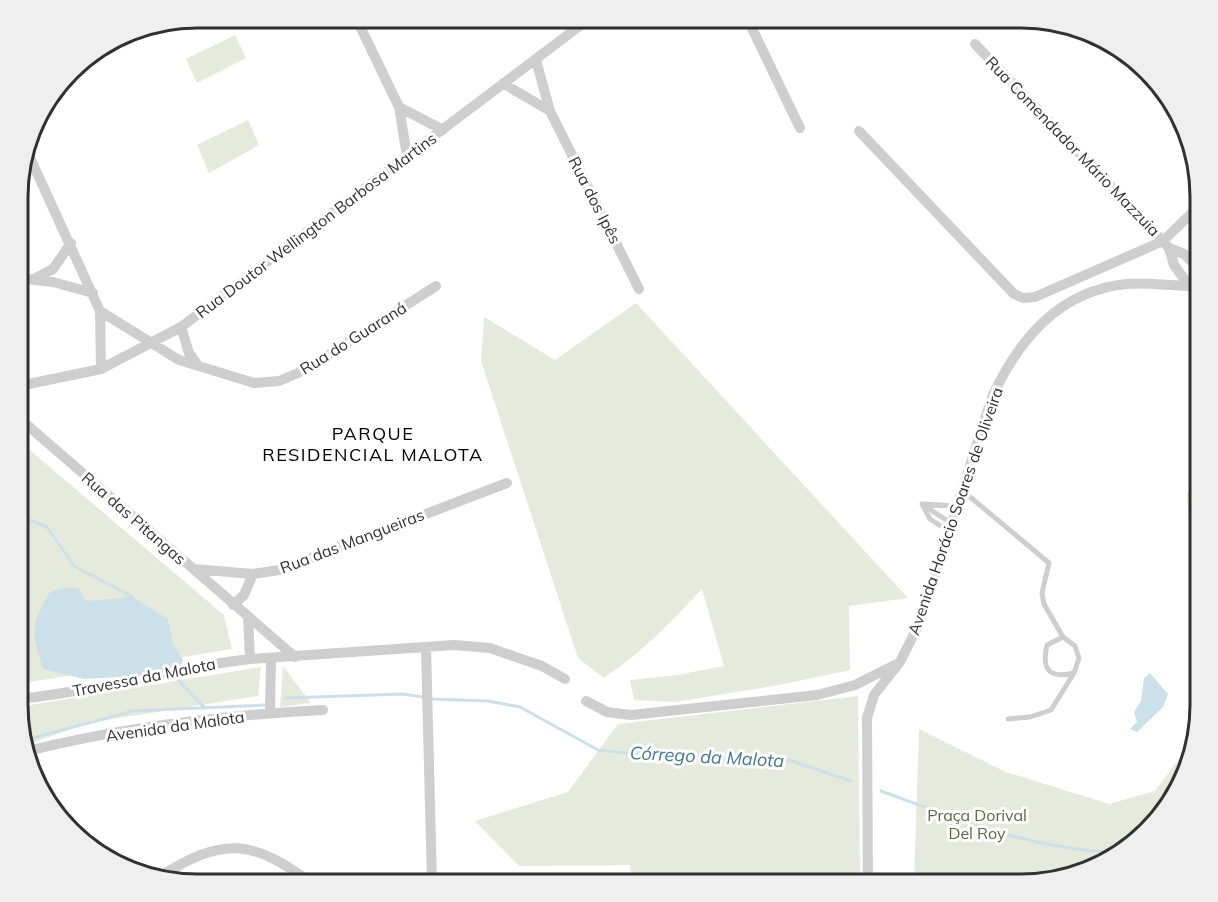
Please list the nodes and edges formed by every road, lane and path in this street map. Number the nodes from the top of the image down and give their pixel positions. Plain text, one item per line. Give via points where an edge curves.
1 (361, 28) edge
2 (577, 28) edge
3 (752, 29) edge
4 (975, 44) dead end
5 (536, 60) junction
6 (504, 84) junction
7 (399, 107) junction
8 (550, 111) junction
9 (800, 128) dead end
10 (443, 130) junction
11 (859, 131) dead end
12 (407, 156) junction
13 (33, 163) edge
14 (1190, 217) edge
15 (71, 243) junction
16 (1166, 244) junction
17 (1190, 260) edge
18 (28, 279) edge
19 (34, 280) junction
20 (1190, 280) edge
21 (436, 286) dead end
22 (1190, 286) edge
23 (639, 289) dead end
24 (93, 293) junction
25 (100, 311) junction
26 (181, 327) junction
27 (150, 343) junction
28 (197, 365) junction
29 (101, 369) junction
30 (28, 384) edge
31 (28, 426) edge
32 (507, 483) dead end
33 (963, 491) junction
34 (959, 506) junction
35 (951, 528) junction
36 (193, 569) junction
37 (253, 574) junction
38 (233, 605) junction
39 (248, 616) junction
40 (1063, 637) junction
41 (426, 646) junction
42 (295, 657) junction
43 (250, 658) junction
44 (271, 658) junction
45 (900, 663) junction
46 (1074, 673) junction
47 (565, 679) dead end
48 (29, 697) edge
49 (586, 701) dead end
50 (323, 710) dead end
51 (270, 712) junction
52 (1008, 719) dead end
53 (35, 750) edge
54 (172, 871) edge
55 (298, 873) edge
56 (432, 873) edge
57 (868, 874) edge

1 - 7 street
2 - 5 street, Rua Doutor Wellington Barbosa Martins
3 - 9 street
4 - 16 street, Rua Comendador Mário Mazzuia
5 - 6 street, Rua Doutor Wellington Barbosa Martins
5 - 8 street, Rua dos Ipês
6 - 8 street
6 - 10 street, Rua Doutor Wellington Barbosa Martins
7 - 10 street
7 - 12 street
8 - 23 street, Rua dos Ipês
10 - 12 street, Rua Doutor Wellington Barbosa Martins
11 - 16 street via 1014,294 1023,298 1035,297
12 - 26 street, Rua Doutor Wellington Barbosa Martins
13 - 15 street
14 - 16 street
15 - 19 street via 53,269
15 - 24 street
16 - 17 street, Rua Comendador Mário Mazzuia
16 - 20 street, Rua Comendador Mário Mazzuia via 1170,258
18 - 19 street
19 - 24 street
21 - 28 street, Rua do Guaraná via 332,354 279,381 254,383
22 - 33 street, Avenida Horácio Soares de Oliveira via 1107,287 1062,305 1045,319 1018,348 1004,371
24 - 25 street
25 - 27 street, Rua do Guaraná
25 - 29 street
26 - 27 street, Rua Doutor Wellington Barbosa Martins
26 - 28 street via 189,354
27 - 28 street, Rua do Guaraná via 178,360
27 - 29 street, Rua Doutor Wellington Barbosa Martins
29 - 30 street, Rua Doutor Wellington Barbosa Martins
31 - 36 street, Rua das Pitangas
32 - 37 street, Rua das Mangueiras via 279,570
33 - 34 street, Avenida Horácio Soares de Oliveira
33 - 40 lane via 1049,563 1042,593 1044,604
34 - 35 street, Avenida Horácio Soares de Oliveira
34 - 35 lane via 922,504
35 - 45 street, Avenida Horácio Soares de Oliveira via 920,622
36 - 37 street, Rua das Mangueiras
36 - 38 street, Rua das Pitangas
37 - 38 street via 244,595
38 - 39 street, Rua das Pitangas
39 - 42 street, Rua das Pitangas
39 - 43 street
40 - 46 lane via 1075,646 1079,658
40 - 46 lane via 1047,645 1045,664 1059,676
41 - 42 street
41 - 47 street via 490,648 542,666
41 - 56 street
42 - 44 street
43 - 44 street, Travessa da Malota
43 - 48 street, Travessa da Malota
44 - 51 street
45 - 49 street via 855,685 817,695 631,715 607,712
45 - 57 street, Avenida Horácio Soares de Oliveira via 874,695 867,718
46 - 52 lane via 1052,711
50 - 51 street, Avenida da Malota
51 - 53 street, Avenida da Malota via 170,724
54 - 55 street via 207,851 226,848 264,853

